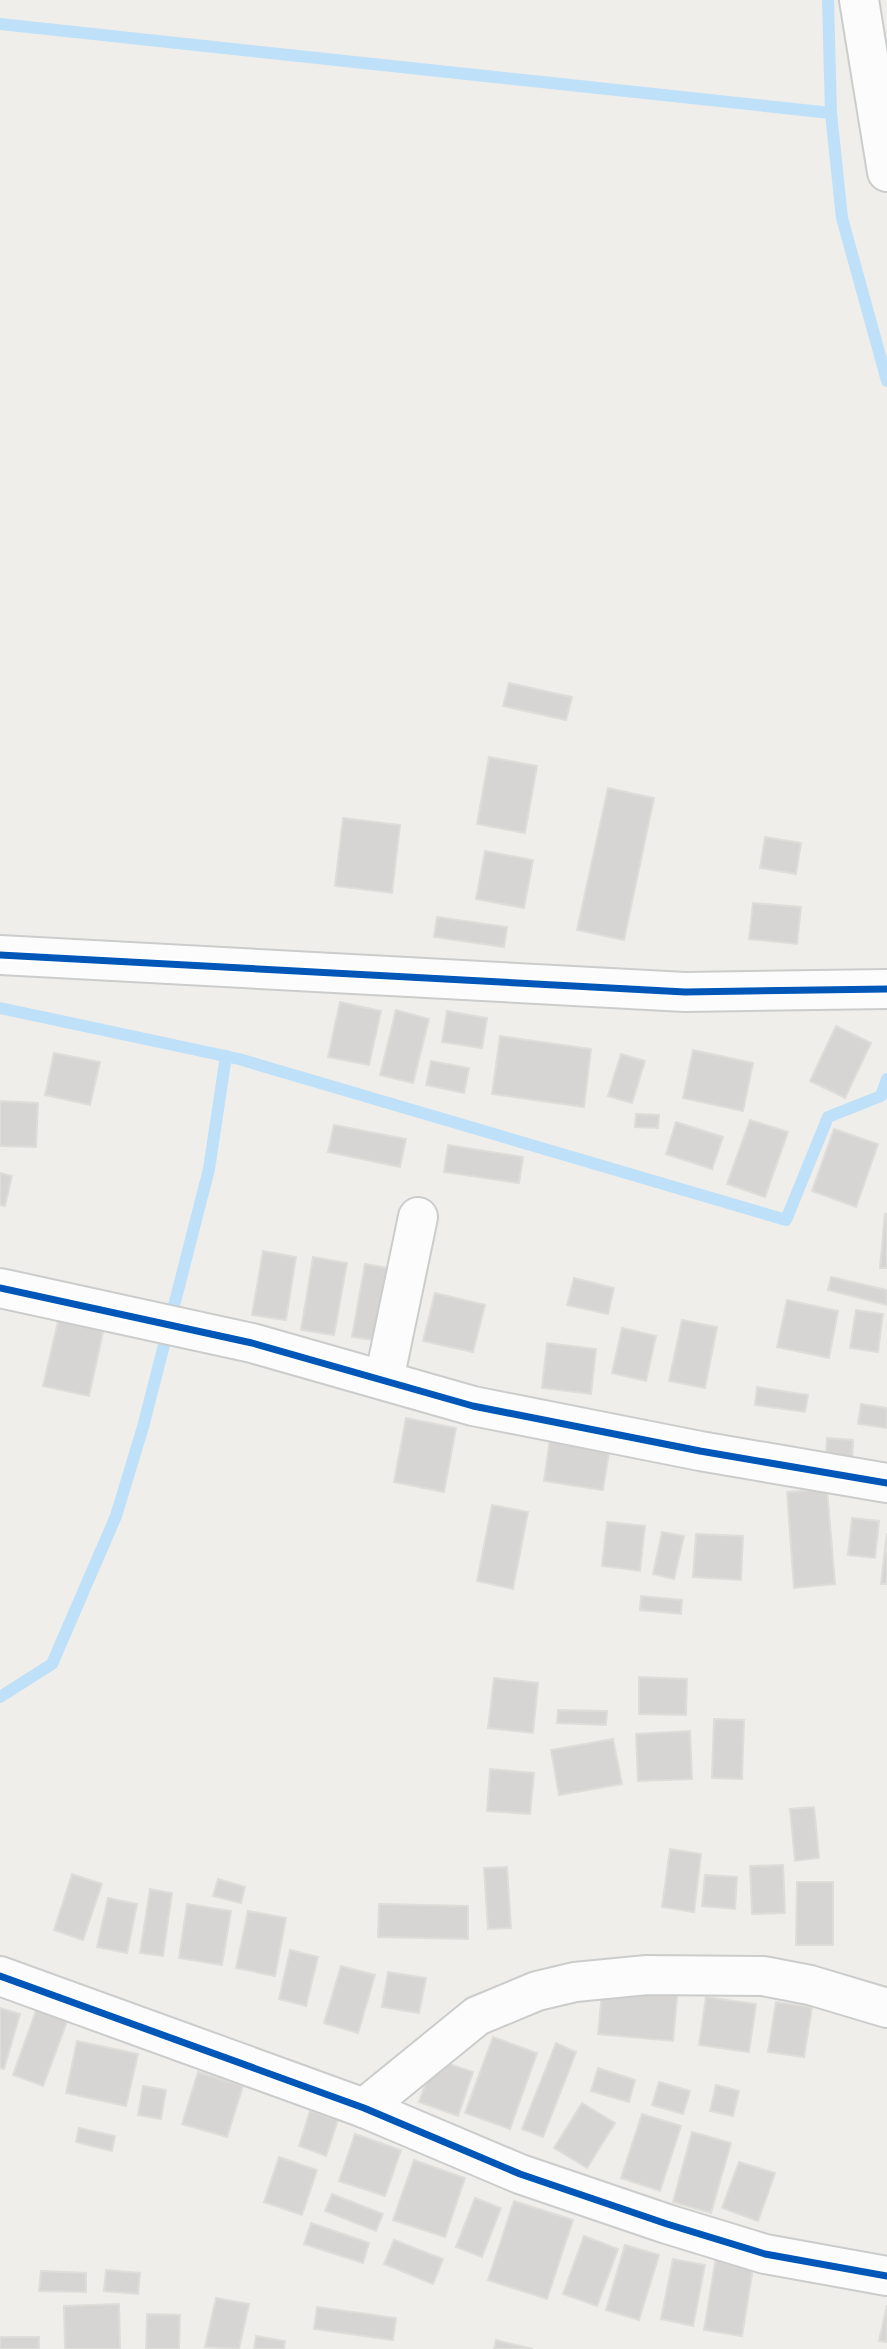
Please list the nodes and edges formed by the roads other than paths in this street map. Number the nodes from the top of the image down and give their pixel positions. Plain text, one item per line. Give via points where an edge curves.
1 (859, 0) edge
2 (887, 172) edge
3 (0, 955) edge
4 (887, 989) edge
5 (418, 1217) dead end
6 (0, 1288) edge
7 (384, 1380) junction
8 (887, 1483) edge
9 (0, 1976) edge
10 (887, 2008) edge
11 (364, 2108) junction
12 (887, 2276) edge

1 - 2 street
3 - 4 street via 685,992
5 - 7 street
6 - 7 street via 253,1343
7 - 8 street via 473,1406
9 - 11 street
10 - 11 street via 763,1976 647,1975 576,1982 537,1991 477,2016
11 - 12 street via 520,2174 667,2224 765,2254

